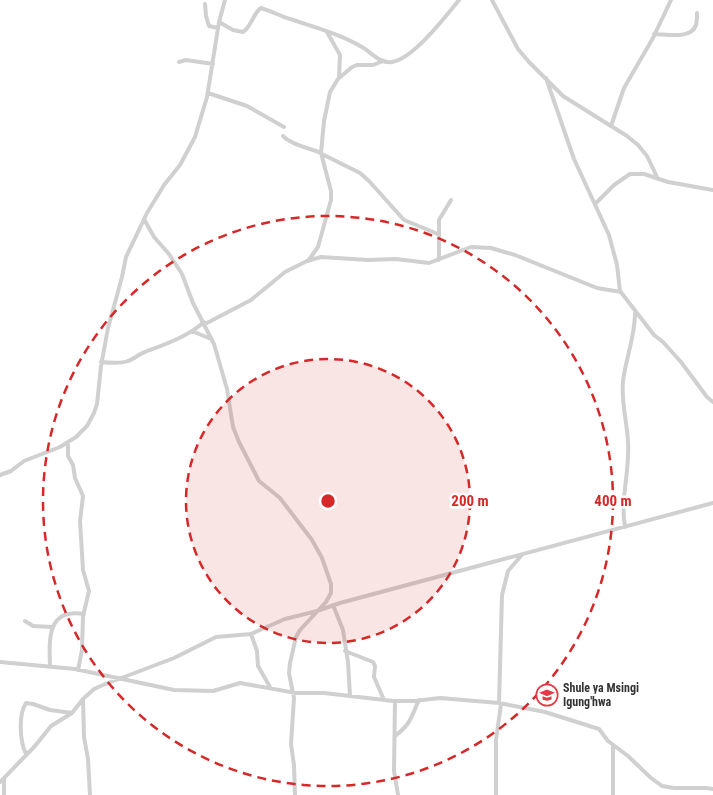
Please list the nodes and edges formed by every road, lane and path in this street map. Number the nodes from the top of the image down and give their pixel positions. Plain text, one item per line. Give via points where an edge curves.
1 (225, 0) edge
2 (460, 0) edge
3 (492, 0) edge
4 (671, 0) edge
5 (205, 4) dead end
6 (698, 13) dead end
7 (219, 22) junction
8 (218, 28) junction
9 (327, 32) junction
10 (654, 34) junction
11 (383, 61) junction
12 (179, 62) dead end
13 (213, 64) junction
14 (546, 78) junction
15 (338, 79) junction
16 (208, 93) junction
17 (611, 126) junction
18 (284, 127) dead end
19 (284, 136) dead end
20 (321, 153) junction
21 (658, 179) junction
22 (713, 190) edge
23 (451, 200) dead end
24 (595, 204) junction
25 (144, 219) junction
26 (438, 234) junction
27 (439, 260) junction
28 (308, 261) junction
29 (621, 292) junction
30 (635, 312) junction
31 (204, 323) junction
32 (192, 332) junction
33 (212, 339) junction
34 (101, 362) junction
35 (713, 402) edge
36 (68, 442) junction
37 (0, 475) edge
38 (713, 504) edge
39 (625, 527) junction
40 (521, 555) junction
41 (333, 605) junction
42 (317, 611) junction
43 (84, 614) junction
44 (25, 621) dead end
45 (52, 627) junction
46 (251, 634) junction
47 (346, 651) junction
48 (0, 662) edge
49 (50, 666) junction
50 (78, 670) junction
51 (121, 678) junction
52 (270, 688) junction
53 (294, 693) junction
54 (350, 696) junction
55 (84, 699) junction
56 (384, 700) junction
57 (419, 700) junction
58 (395, 701) junction
59 (500, 703) junction
60 (72, 712) junction
61 (395, 736) junction
62 (613, 745) junction
63 (26, 754) junction
64 (2, 780) edge
65 (713, 790) edge
66 (4, 795) edge
67 (90, 795) edge
68 (295, 795) edge
69 (398, 795) edge
70 (496, 795) edge
71 (612, 795) edge

1 - 7 street
2 - 11 street via 430,35 409,52 393,62
3 - 14 street via 518,49
4 - 10 street
5 - 8 street via 208,24
6 - 10 street via 696,26 690,32
7 - 8 street
7 - 9 street via 242,32 261,8
8 - 13 street
9 - 11 street via 362,47
9 - 15 street via 340,55
10 - 17 street via 624,88
11 - 15 street via 354,66
12 - 13 street
13 - 16 street
14 - 17 street via 563,96
14 - 24 street via 574,158
15 - 20 street via 330,92
16 - 18 street via 247,106
16 - 25 street via 189,150
17 - 21 street via 638,145
19 - 20 street via 290,143
20 - 26 street via 360,173 404,220
20 - 28 street via 331,200 318,247
21 - 22 street
21 - 24 street via 630,174
23 - 26 street via 439,220
24 - 29 street via 614,251
25 - 31 street via 182,274
25 - 34 street via 126,257
26 - 27 street
27 - 28 street via 422,263 331,256
27 - 29 street via 470,247 492,248 597,288
28 - 31 street via 285,272 251,300
29 - 30 street
30 - 35 street
30 - 39 street via 622,396 628,442
31 - 32 street
31 - 33 street
32 - 33 street
32 - 34 street via 130,361
33 - 42 street via 239,442 259,481 277,494 322,558 332,590
34 - 36 street via 94,413 87,426
36 - 37 street
36 - 43 street via 68,456 83,500 80,521 83,570 89,591
38 - 39 street
39 - 40 street
40 - 41 street
40 - 59 street via 508,571 502,595
41 - 42 street
41 - 47 street via 342,627
42 - 46 street via 285,619
42 - 53 street via 300,630 293,647 289,673
43 - 45 street via 64,614
43 - 50 street
44 - 45 street via 33,626
45 - 49 street
46 - 51 street via 216,637 174,658
46 - 52 street via 258,666
47 - 54 street
47 - 56 street via 373,662 374,677
48 - 49 street
49 - 50 street
50 - 51 street
51 - 52 street via 174,690 212,691 240,683
51 - 55 street via 94,689
52 - 53 street
53 - 54 street
53 - 68 street via 291,744
54 - 56 street
55 - 60 street
55 - 67 street
56 - 58 street
57 - 58 street
57 - 59 street via 440,698
57 - 61 street via 410,722
58 - 61 street
59 - 62 street via 595,727
59 - 70 street
60 - 63 street via 52,726
60 - 63 street via 26,703 22,710 21,740
61 - 69 street
62 - 65 street via 662,786
62 - 71 street
63 - 64 street
64 - 66 street

